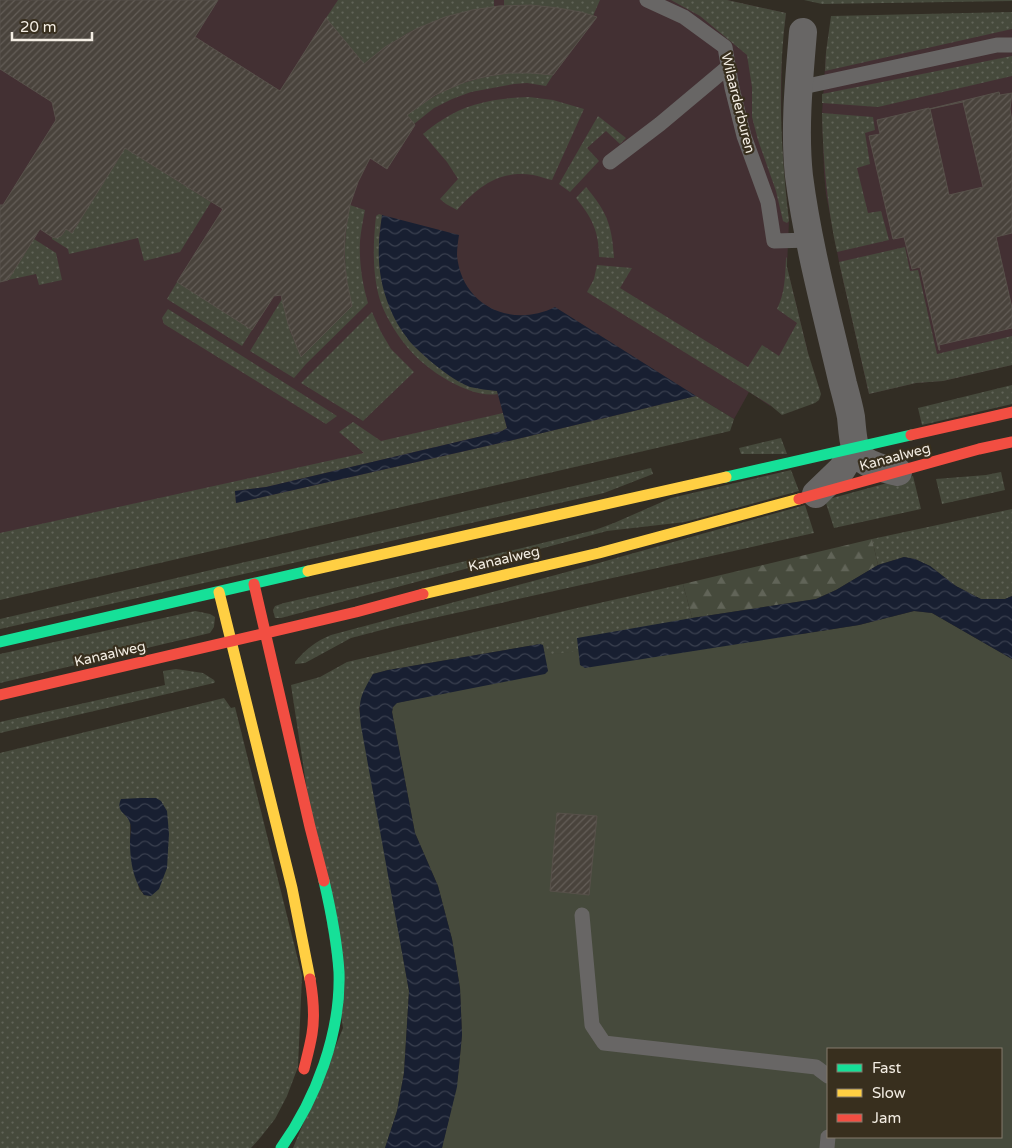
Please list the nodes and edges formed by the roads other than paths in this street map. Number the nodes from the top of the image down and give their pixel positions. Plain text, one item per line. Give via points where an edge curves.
1 (646, 0) edge
2 (803, 32) dead end
3 (1012, 45) edge
4 (728, 67) junction
5 (798, 88) junction
6 (610, 162) dead end
7 (810, 240) junction
8 (1012, 412) edge
9 (1012, 442) edge
10 (856, 448) junction
11 (898, 472) junction
12 (816, 494) junction
13 (254, 584) junction
14 (219, 592) junction
15 (266, 634) junction
16 (0, 642) edge
17 (231, 642) junction
18 (0, 696) edge
19 (582, 915) dead end
20 (827, 1075) edge
21 (301, 1080) dead end
22 (281, 1148) edge

1 - 4 lane, Wilaarderburen via 684,17 724,47
2 - 5 street
3 - 5 lane
4 - 6 lane
4 - 7 lane, Wilaarderburen via 744,136 768,202 774,241
5 - 7 street via 799,175
7 - 10 street
8 - 10 main road, Kanaalweg
9 - 11 main road, Kanaalweg
10 - 11 street via 865,461
10 - 12 street via 842,469
10 - 13 main road, Kanaalweg
11 - 12 main road, Kanaalweg
12 - 15 main road, Kanaalweg via 599,553
13 - 14 main road, Kanaalweg
13 - 15 main road
14 - 16 main road, Kanaalweg
14 - 17 main road
15 - 17 main road, Kanaalweg
15 - 22 main road via 332,919 339,993 322,1069 306,1107
17 - 18 main road, Kanaalweg
17 - 21 main road via 292,888 312,990 312,1034
19 - 20 lane via 592,1025 604,1043 816,1067

